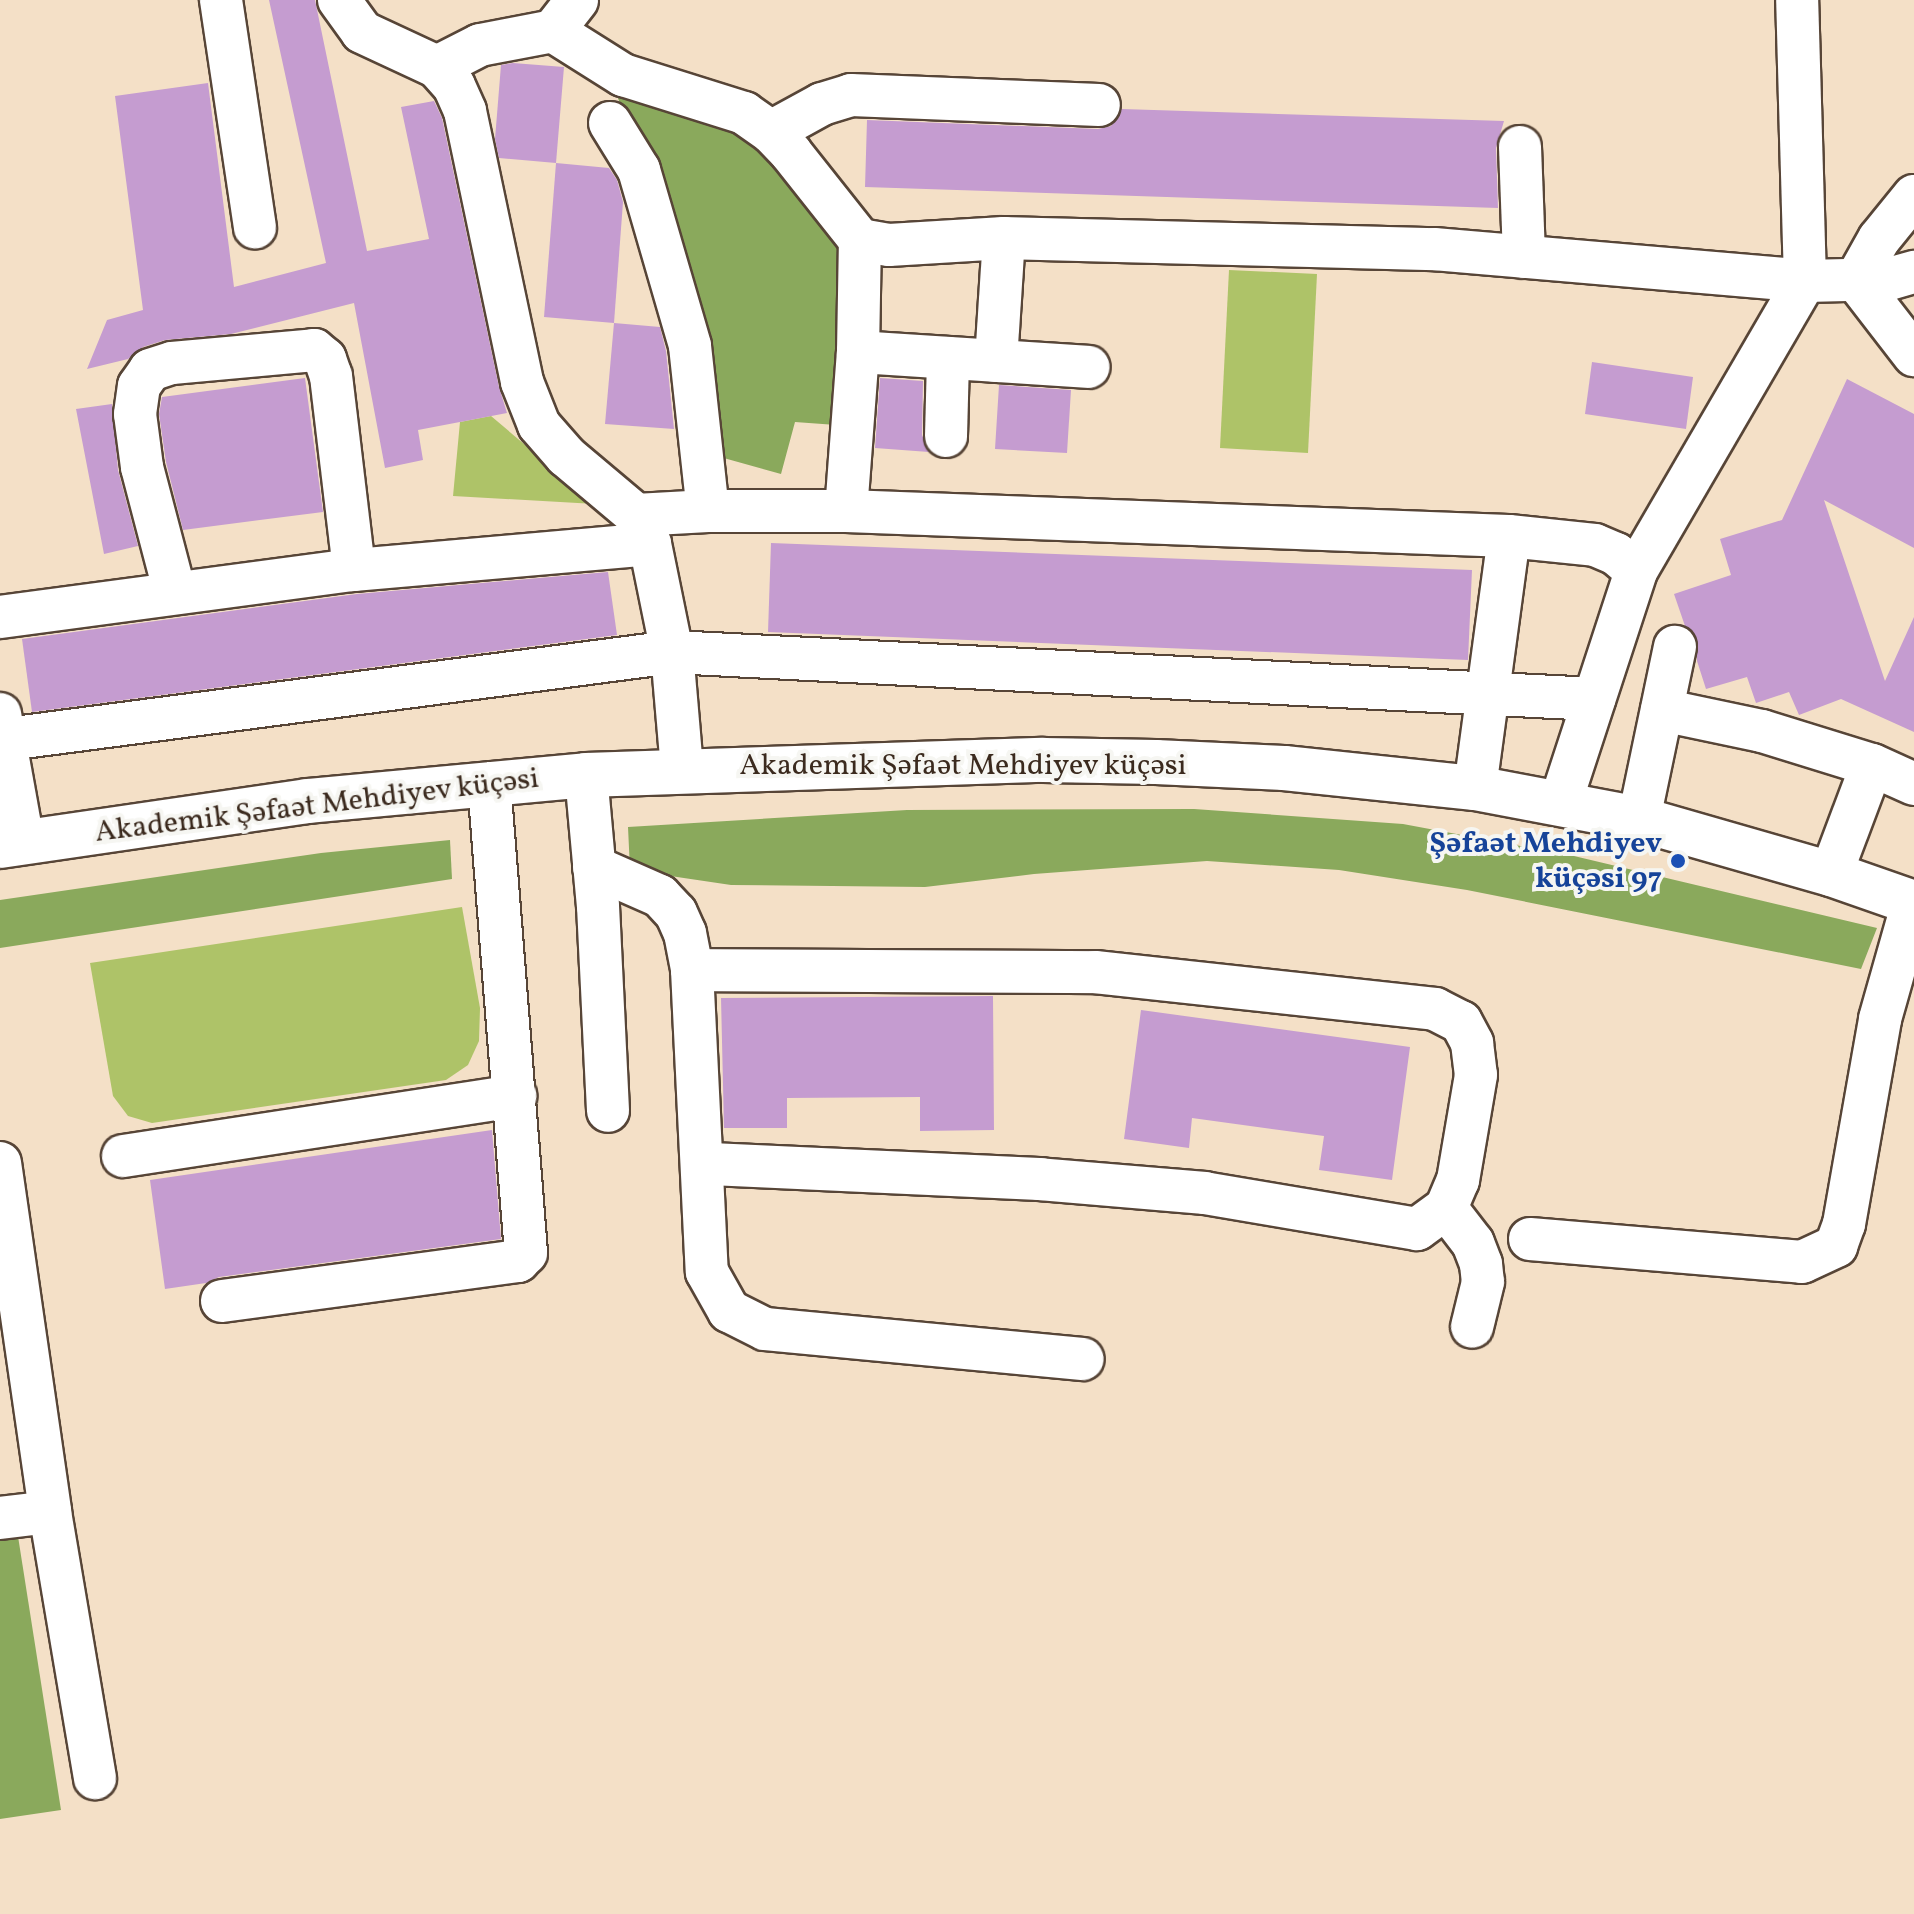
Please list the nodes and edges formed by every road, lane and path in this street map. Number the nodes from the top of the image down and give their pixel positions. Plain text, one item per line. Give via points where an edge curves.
1 (221, 0) edge
2 (339, 0) edge
3 (1797, 0) edge
4 (565, 16) edge
5 (437, 67) junction
6 (1099, 105) dead end
7 (610, 123) dead end
8 (771, 132) junction
9 (1520, 147) dead end
10 (1914, 196) edge
11 (255, 227) dead end
12 (1004, 238) junction
13 (860, 240) junction
14 (1524, 257) junction
15 (1914, 272) edge
16 (1856, 280) junction
17 (1805, 281) junction
18 (1912, 350) edge
19 (858, 352) junction
20 (948, 358) junction
21 (996, 361) junction
22 (1089, 367) dead end
23 (946, 436) dead end
24 (708, 511) junction
25 (846, 511) junction
26 (643, 530) junction
27 (1509, 536) junction
28 (354, 570) junction
29 (1636, 571) junction
30 (175, 593) junction
31 (0, 617) edge
32 (1675, 647) dead end
33 (672, 652) junction
34 (1488, 694) junction
35 (1594, 699) junction
36 (1662, 710) junction
37 (1, 731) edge
38 (1872, 765) junction
39 (682, 769) junction
40 (586, 775) junction
41 (489, 783) junction
42 (1914, 784) edge
43 (1475, 788) junction
44 (1560, 804) junction
45 (1639, 819) junction
46 (11, 844) edge
47 (594, 867) junction
48 (1831, 874) junction
49 (1914, 903) edge
50 (692, 970) junction
51 (515, 1096) junction
52 (608, 1111) dead end
53 (123, 1156) dead end
54 (0, 1163) edge
55 (704, 1164) junction
56 (1446, 1208) junction
57 (1530, 1239) dead end
58 (9, 1295) edge
59 (222, 1301) dead end
60 (1472, 1327) dead end
61 (1083, 1359) dead end
62 (50, 1512) junction
63 (0, 1518) edge
64 (95, 1778) dead end

1 - 11 street
2 - 5 street via 362,32
3 - 17 street
4 - 5 street via 480,45
4 - 8 street via 623,75 744,113
5 - 26 street via 454,86 465,111 522,382 539,425
6 - 8 street via 851,95 822,104
7 - 24 street via 639,170 690,346
8 - 13 street
9 - 14 street
10 - 16 street via 1879,239
12 - 13 street via 889,245
12 - 14 street via 1434,249
12 - 21 street
13 - 19 street
14 - 17 street
15 - 16 street
16 - 17 street
16 - 18 street
17 - 29 street
19 - 20 street
19 - 25 street
20 - 21 street
20 - 23 street
21 - 22 street
24 - 25 street
24 - 26 street
25 - 27 street
26 - 28 street
26 - 33 street
27 - 29 street via 1595,545
27 - 34 street
28 - 30 street
28 - 30 street via 325,359 314,350 172,363 150,370 139,386 135,414 142,467
29 - 35 street
30 - 31 street
32 - 36 street
33 - 34 street
33 - 37 street
33 - 39 street
34 - 35 street
34 - 43 street
35 - 44 street
36 - 38 street via 1762,731
36 - 45 street
37 - 46 street
38 - 42 street
38 - 48 street
39 - 40 main road, Akademik Şəfaət Mehdiyev küçəsi
39 - 43 main road, Akademik Şəfaət Mehdiyev küçəsi via 1156,762 1284,768
40 - 41 main road, Akademik Şəfaət Mehdiyev küçəsi
40 - 47 street
41 - 46 main road, Akademik Şəfaət Mehdiyev küçəsi via 307,801
41 - 51 street
43 - 44 main road, Akademik Şəfaət Mehdiyev küçəsi
44 - 45 main road, Akademik Şəfaət Mehdiyev küçəsi
45 - 48 main road, Akademik Şəfaət Mehdiyev küçəsi
47 - 50 street via 660,896 685,933
47 - 52 street
48 - 49 main road, Akademik Şəfaət Mehdiyev küçəsi
49 - 57 street via 1880,1019 1836,1246 1802,1262
50 - 55 street
50 - 56 street via 1095,972 1435,1009 1461,1022 1472,1043 1476,1075 1458,1180
51 - 53 street
51 - 59 street via 526,1253 518,1261
54 - 58 street
55 - 56 street via 1040,1179 1205,1193 1417,1229
55 - 61 street via 707,1272 729,1311 765,1329
56 - 60 street via 1473,1243 1481,1264 1483,1282
58 - 62 street
62 - 63 street
62 - 64 street

